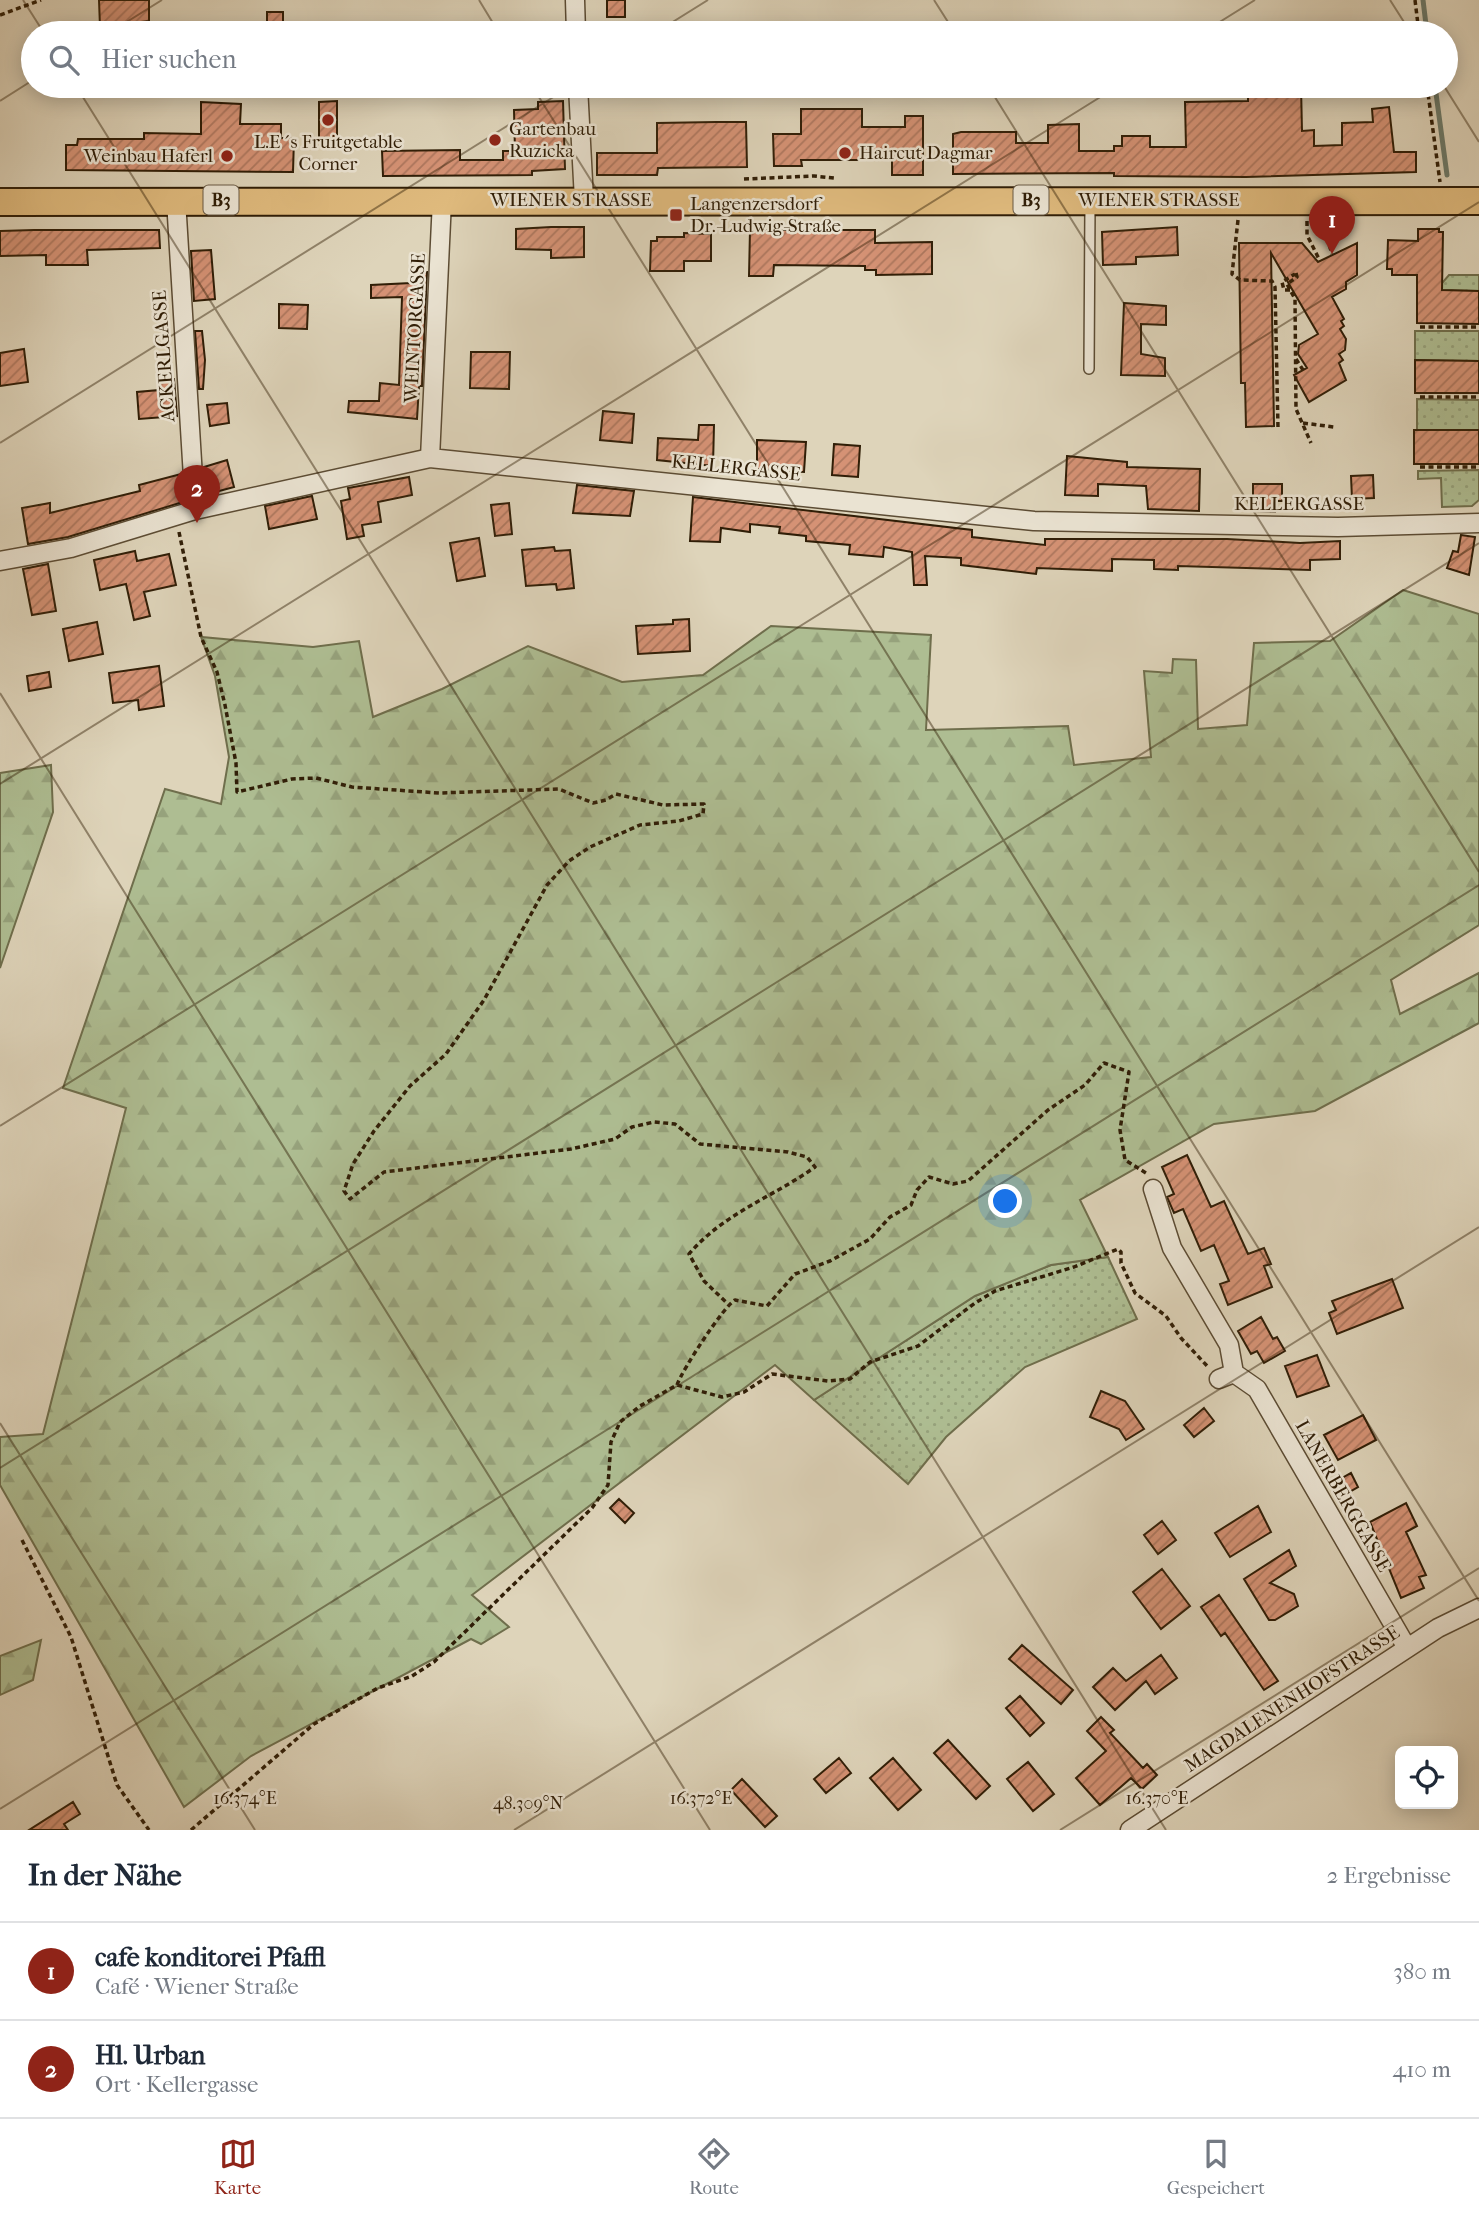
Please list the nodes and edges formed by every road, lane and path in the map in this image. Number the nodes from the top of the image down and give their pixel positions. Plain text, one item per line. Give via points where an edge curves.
1 (41, 0) edge
2 (575, 0) edge
3 (1415, 0) edge
4 (0, 15) edge
5 (576, 21) edge
6 (1418, 21) edge
7 (579, 98) edge
8 (1429, 98) edge
9 (176, 200) junction
10 (442, 200) junction
11 (583, 200) junction
12 (1090, 200) junction
13 (1238, 201) junction
14 (1443, 201) junction
15 (1479, 201) edge
16 (0, 202) edge
17 (1322, 219) dead end
18 (1307, 220) dead end
19 (1332, 254) dead end
20 (1320, 261) dead end
21 (1296, 273) dead end
22 (1259, 274) dead end
23 (1259, 281) junction
24 (1420, 327) dead end
25 (1479, 327) edge
26 (1295, 357) junction
27 (1089, 369) dead end
28 (1303, 370) dead end
29 (1420, 397) dead end
30 (1479, 397) edge
31 (1303, 423) junction
32 (1334, 427) dead end
33 (1278, 428) dead end
34 (1311, 443) dead end
35 (430, 458) junction
36 (1420, 467) dead end
37 (1479, 467) edge
38 (195, 510) junction
39 (176, 516) junction
40 (1479, 523) edge
41 (0, 561) edge
42 (1153, 1189) joint
43 (728, 1304) junction
44 (1226, 1376) junction
45 (677, 1385) junction
46 (22, 1540) dead end
47 (1479, 1608) edge
48 (1407, 1648) junction
49 (149, 1830) edge
50 (191, 1830) edge
51 (1130, 1830) edge

1 - 4 path
2 - 5 street
3 - 6 path
7 - 11 street
8 - 14 path
9 - 10 main road, WIENER STRASSE / B3
9 - 16 main road, WIENER STRASSE / B3
9 - 38 street, ACKERLGASSE
10 - 11 main road, WIENER STRASSE / B3
10 - 35 street, WEINTORGASSE
11 - 12 main road, WIENER STRASSE / B3
12 - 13 main road, WIENER STRASSE / B3
12 - 27 lane
13 - 14 main road, WIENER STRASSE / B3
13 - 23 path via 1232,274 1240,280
14 - 15 main road, WIENER STRASSE / B3
17 - 19 path
18 - 20 path via 1307,235
21 - 26 path via 1282,282 1295,299
22 - 23 path
23 - 33 path via 1274,284
24 - 25 path
26 - 28 path
26 - 31 path via 1296,409
29 - 30 path
31 - 32 path
31 - 34 path
35 - 38 street, KELLERGASSE
35 - 40 street, KELLERGASSE via 1034,521 1338,527
36 - 37 path
38 - 39 street, KELLERGASSE
39 - 41 street, KELLERGASSE via 71,548
39 - 43 path via 201,637 225,705 237,792 316,778 352,787 439,793 559,789 593,803 616,794 663,805 704,804 703,814 640,825 569,861 547,885 484,1000 446,1054 410,1086 374,1131 353,1164 344,1191 350,1199 384,1172 571,1149 615,1139 632,1127 654,1122 675,1124 700,1144 807,1157 816,1167 705,1235 689,1254 704,1281
42 - 43 path via 1149,1174 1125,1160 1120,1130 1129,1072 1104,1063 1085,1085 1048,1110 968,1181 953,1184 929,1177 911,1205 890,1217 870,1239 794,1274 767,1306 735,1300
42 - 44 street via 1172,1248 1229,1345
43 - 45 path via 683,1367
44 - 45 path via 1204,1364 1166,1316 1136,1293 1118,1249 995,1291 918,1346 870,1362 849,1379 772,1374 744,1392 722,1397
44 - 48 street, LANERBERGGASSE via 1258,1389
45 - 50 path via 620,1422 611,1443 608,1485 592,1507 434,1662 314,1724
46 - 49 path via 71,1637 117,1785
47 - 48 street, MAGDALENENHOFSTRASSE
48 - 51 street, MAGDALENENHOFSTRASSE

